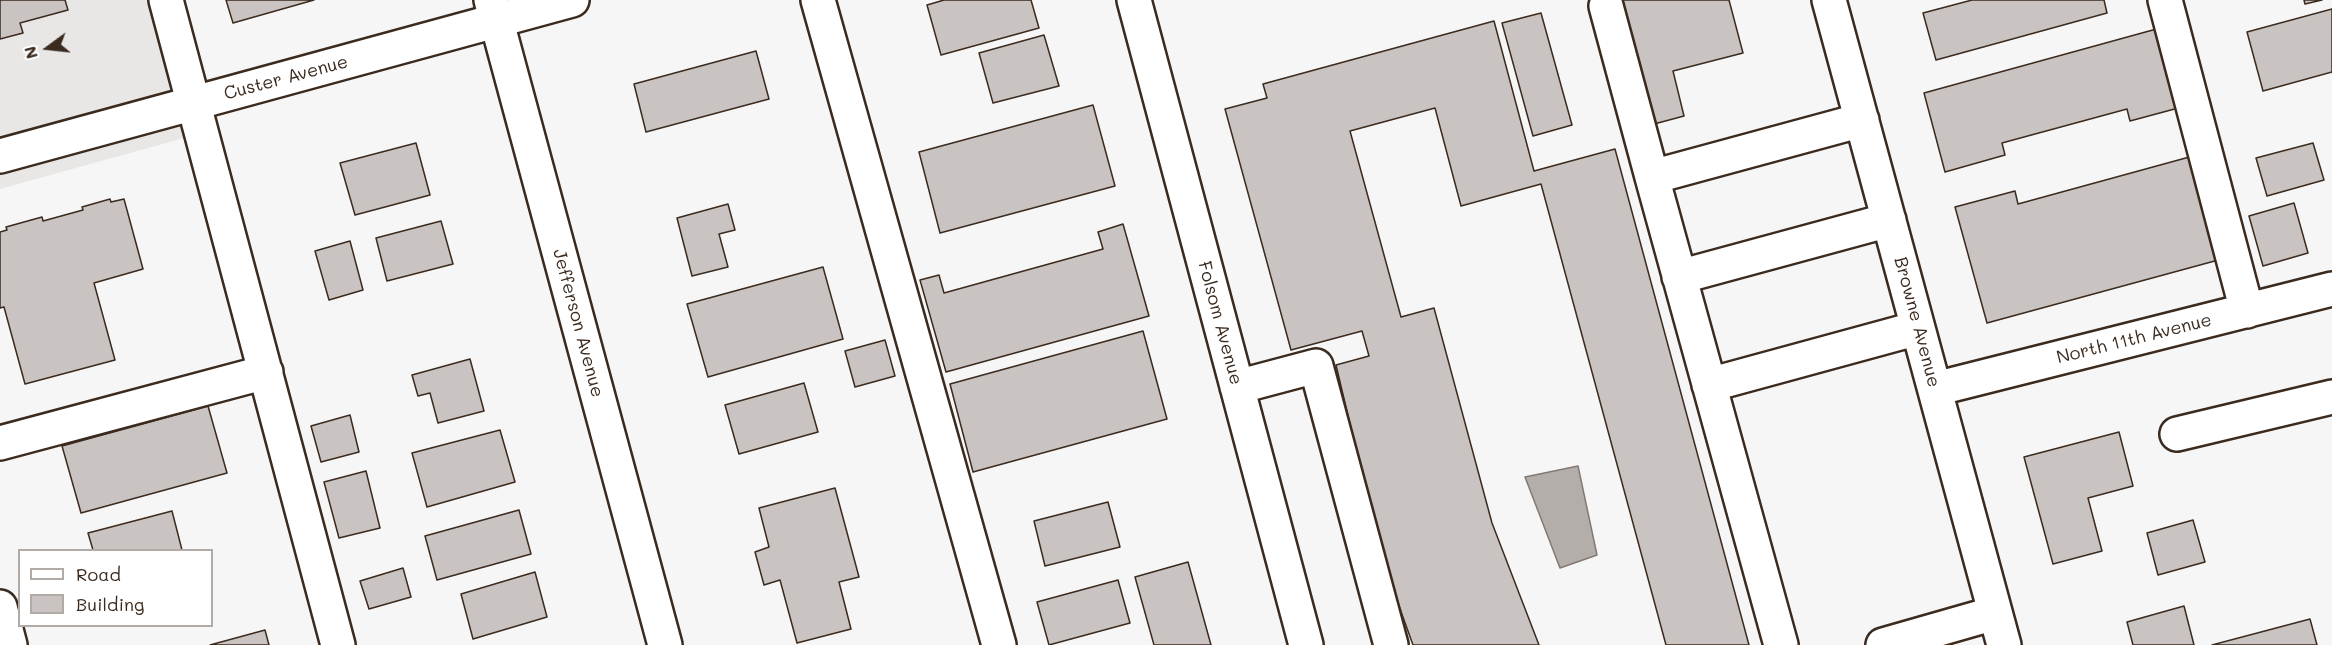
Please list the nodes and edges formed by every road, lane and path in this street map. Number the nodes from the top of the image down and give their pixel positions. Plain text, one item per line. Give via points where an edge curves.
1 (166, 0) edge
2 (572, 0) edge
3 (818, 0) edge
4 (1134, 0) edge
5 (1829, 0) edge
6 (2165, 0) edge
7 (1606, 6) dead end
8 (494, 10) edge
9 (194, 103) junction
10 (1862, 120) junction
11 (0, 156) edge
12 (1652, 177) junction
13 (1889, 220) junction
14 (1679, 277) junction
15 (2332, 289) edge
16 (2247, 311) junction
17 (1918, 328) junction
18 (266, 372) junction
19 (1709, 385) junction
20 (1237, 387) junction
21 (1935, 389) junction
22 (2332, 397) edge
23 (2177, 434) dead end
24 (0, 443) edge
25 (0, 607) edge
26 (1995, 613) junction
27 (10, 645) edge
28 (338, 645) edge
29 (665, 645) edge
30 (999, 645) edge
31 (1306, 645) edge
32 (1391, 645) edge
33 (1781, 645) edge
34 (1883, 645) edge
35 (2004, 645) edge

1 - 9 street
2 - 8 street, Custer Avenue
3 - 30 street
4 - 20 street, Folsom Avenue
5 - 10 street, Browne Avenue
6 - 16 street
7 - 12 street
8 - 9 street, Custer Avenue
8 - 29 street, Jefferson Avenue
9 - 11 street, Custer Avenue
9 - 18 street
10 - 12 street
10 - 13 street, Browne Avenue
12 - 14 street
13 - 14 street
13 - 17 street, Browne Avenue
14 - 19 street
15 - 16 street, North 11th Avenue
16 - 21 street, North 11th Avenue
17 - 19 street
17 - 21 street, Browne Avenue
18 - 24 street
18 - 28 street
19 - 33 street
20 - 31 street, Folsom Avenue
20 - 32 street via 1316,366
21 - 26 street, Browne Avenue
22 - 23 street
25 - 27 street
26 - 34 street
26 - 35 street, Browne Avenue

